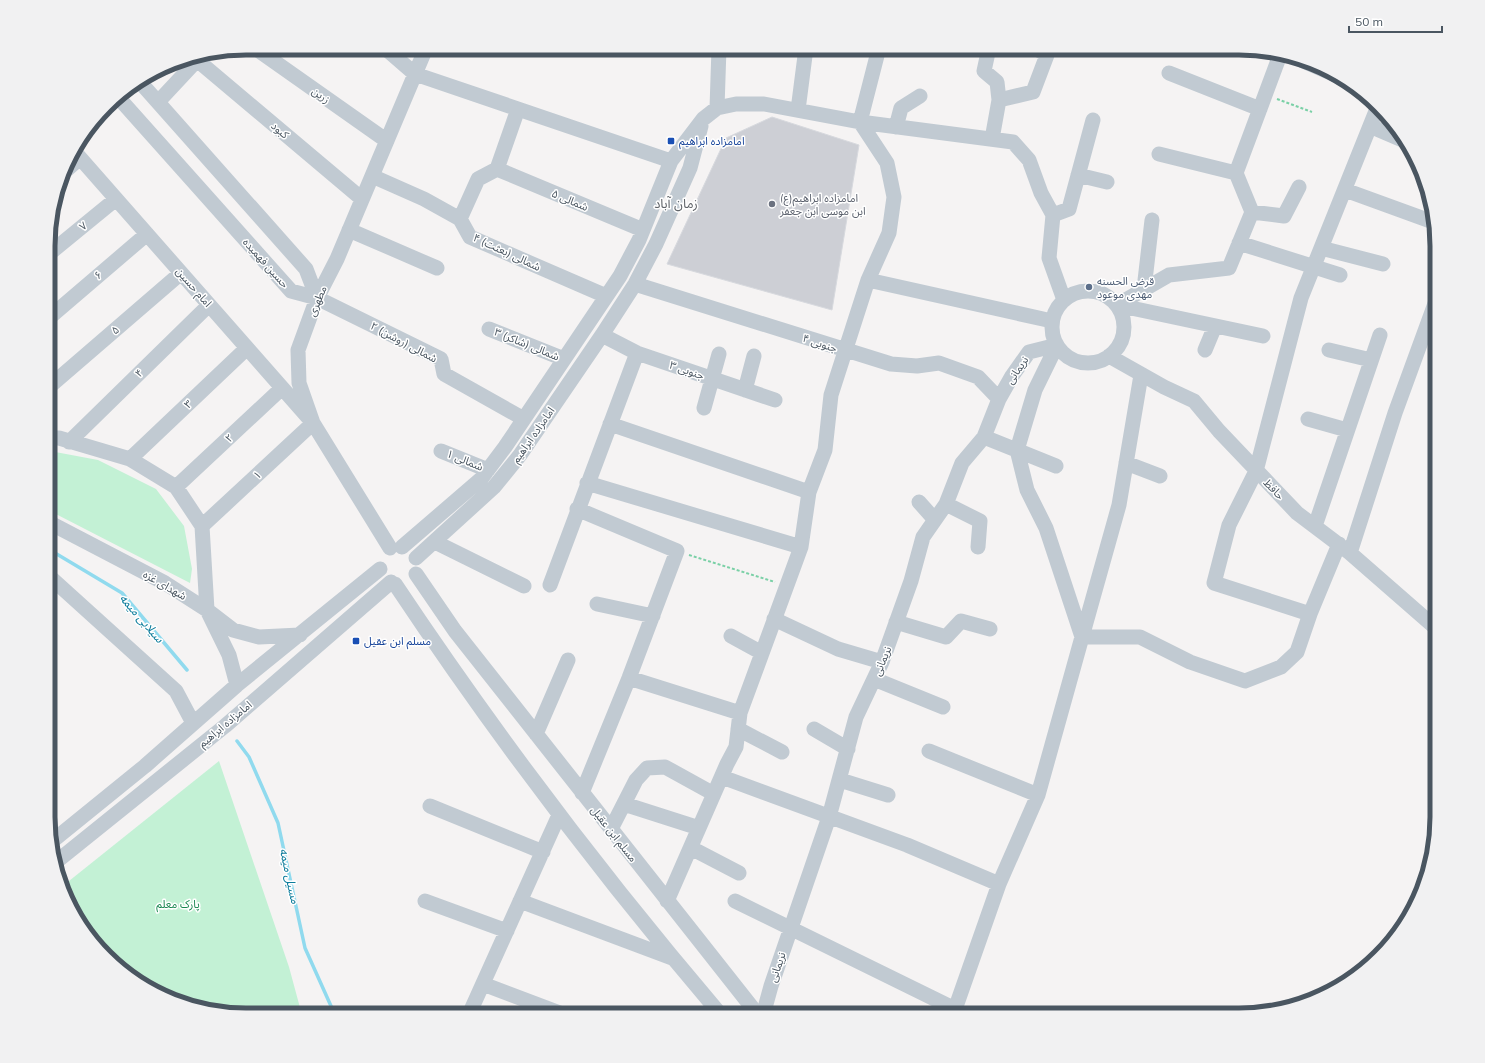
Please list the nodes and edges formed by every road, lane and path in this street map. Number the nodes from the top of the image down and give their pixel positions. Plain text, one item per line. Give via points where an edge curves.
1 (265, 55) edge
2 (393, 55) edge
3 (423, 55) edge
4 (719, 55) edge
5 (805, 55) edge
6 (877, 55) edge
7 (987, 55) edge
8 (1047, 55) edge
9 (1278, 59) edge
10 (200, 60) edge
11 (197, 61) edge
12 (1170, 73) dead end
13 (415, 74) junction
14 (143, 85) edge
15 (1265, 94) junction
16 (920, 96) dead end
17 (999, 100) junction
18 (121, 101) edge
19 (158, 102) junction
20 (717, 108) junction
21 (518, 109) junction
22 (1260, 109) junction
23 (798, 110) junction
24 (1312, 112) dead end
25 (1375, 112) edge
26 (703, 119) junction
27 (1093, 120) dead end
28 (860, 122) junction
29 (1370, 126) junction
30 (896, 127) junction
31 (1396, 137) edge
32 (992, 139) junction
33 (387, 142) junction
34 (1159, 154) dead end
35 (78, 155) edge
36 (671, 161) junction
37 (497, 169) junction
38 (1236, 173) junction
39 (1078, 175) junction
40 (372, 176) junction
41 (1108, 182) dead end
42 (1299, 187) dead end
43 (1345, 190) junction
44 (116, 199) junction
45 (362, 199) junction
46 (1252, 212) junction
47 (1053, 215) junction
48 (460, 219) junction
49 (1152, 220) dead end
50 (1428, 220) edge
51 (349, 230) junction
52 (643, 230) junction
53 (147, 234) junction
54 (1239, 243) junction
55 (1321, 248) junction
56 (55, 249) edge
57 (1383, 264) dead end
58 (1314, 266) junction
59 (437, 268) dead end
60 (181, 273) junction
61 (1340, 275) dead end
62 (868, 280) junction
63 (635, 284) junction
64 (1144, 289) junction
65 (606, 296) junction
66 (317, 298) junction
67 (1064, 300) junction
68 (209, 305) junction
69 (1117, 305) junction
70 (55, 313) edge
71 (1430, 317) edge
72 (1052, 321) junction
73 (1215, 326) junction
74 (489, 329) dead end
75 (602, 335) junction
76 (1262, 336) dead end
77 (1380, 336) dead end
78 (1057, 345) junction
79 (247, 348) junction
80 (1205, 350) dead end
81 (1329, 350) dead end
82 (845, 351) junction
83 (637, 354) junction
84 (719, 354) dead end
85 (754, 356) dead end
86 (1109, 356) junction
87 (564, 359) junction
88 (1371, 360) junction
89 (1140, 374) junction
90 (713, 379) junction
91 (55, 382) edge
92 (282, 388) junction
93 (745, 390) junction
94 (999, 399) junction
95 (775, 400) dead end
96 (704, 408) dead end
97 (524, 419) junction
98 (1308, 419) dead end
99 (313, 423) junction
100 (610, 424) junction
101 (1347, 430) junction
102 (984, 437) junction
103 (55, 439) edge
104 (70, 442) junction
105 (1017, 450) junction
106 (441, 451) dead end
107 (130, 460) junction
108 (1126, 462) junction
109 (1056, 466) dead end
110 (488, 470) junction
111 (1256, 471) junction
112 (1160, 476) dead end
113 (587, 483) junction
114 (176, 487) junction
115 (809, 492) junction
116 (919, 502) dead end
117 (946, 504) junction
118 (577, 509) junction
119 (935, 520) junction
120 (55, 526) edge
121 (202, 526) junction
122 (1315, 526) junction
123 (435, 542) junction
124 (801, 547) junction
125 (978, 547) dead end
126 (396, 548) junction
127 (1344, 549) junction
128 (677, 550) junction
129 (416, 558) junction
130 (380, 569) junction
131 (416, 574) junction
132 (55, 581) edge
133 (393, 583) junction
134 (550, 585) dead end
135 (524, 586) dead end
136 (786, 586) junction
137 (597, 604) dead end
138 (207, 610) junction
139 (1310, 614) junction
140 (652, 616) junction
141 (774, 619) junction
142 (896, 622) junction
143 (1430, 623) edge
144 (990, 629) dead end
145 (455, 631) junction
146 (300, 635) junction
147 (731, 636) dead end
148 (1082, 637) junction
149 (436, 645) junction
150 (762, 653) junction
151 (568, 660) dead end
152 (882, 662) junction
153 (629, 678) junction
154 (874, 679) junction
155 (237, 685) junction
156 (943, 708) dead end
157 (740, 713) junction
158 (193, 724) junction
159 (738, 729) junction
160 (814, 729) dead end
161 (536, 734) junction
162 (848, 749) junction
163 (929, 751) dead end
164 (782, 752) dead end
165 (722, 776) junction
166 (840, 780) junction
167 (582, 793) junction
168 (714, 794) junction
169 (888, 795) dead end
170 (1038, 796) junction
171 (624, 804) junction
172 (430, 806) dead end
173 (559, 815) junction
174 (829, 817) junction
175 (699, 828) junction
176 (611, 829) junction
177 (56, 838) edge
178 (691, 848) junction
179 (543, 852) junction
180 (60, 859) edge
181 (739, 873) dead end
182 (999, 884) junction
183 (425, 901) dead end
184 (520, 901) junction
185 (667, 901) junction
186 (734, 901) dead end
187 (791, 929) junction
188 (507, 931) junction
189 (673, 958) junction
190 (483, 984) junction
191 (472, 1008) edge
192 (546, 1008) edge
193 (715, 1008) edge
194 (752, 1008) edge
195 (765, 1008) edge
196 (946, 1008) edge
197 (955, 1008) edge

1 - 33 street, زرین
2 - 13 street
3 - 13 street, مطهری
4 - 20 street
5 - 23 street
6 - 28 street
7 - 17 street via 984,71 997,82
8 - 17 street via 1033,92
9 - 15 street
10 - 45 street, کبود
11 - 19 street
12 - 22 street
13 - 21 street
13 - 33 street, مطهری
14 - 19 street
15 - 22 street
15 - 24 path
16 - 30 street via 900,108
17 - 32 street
18 - 66 street, حسین فهمیده via 291,291
19 - 66 street via 306,269
20 - 23 street, امامزاده ابراهیم via 736,104 764,104
20 - 26 street, امامزاده ابراهیم
21 - 36 street
21 - 37 street
22 - 38 street
23 - 28 street, امامزاده ابراهیم
25 - 29 street
26 - 36 street, امامزاده ابراهیم
26 - 63 street, امامزاده ابراهیم via 690,168
27 - 39 street
28 - 30 street, امامزاده ابراهیم
28 - 62 street via 887,164 894,197 889,232
29 - 31 street
29 - 43 street
30 - 32 street, امامزاده ابراهیم
32 - 47 street, امامزاده ابراهیم via 1013,142 1029,160
33 - 40 street, مطهری
34 - 38 street
35 - 44 street, امام حسین
36 - 52 street, امامزاده ابراهیم
37 - 48 street via 478,179
37 - 52 street, ۵ شمالی
38 - 46 street
39 - 41 street
39 - 47 street via 1069,209
40 - 45 street, مطهری
40 - 48 street via 424,199
42 - 46 street via 1284,216
43 - 50 street
43 - 55 street
44 - 53 street, امام حسین
44 - 56 street, ۷
45 - 51 street, مطهری
46 - 54 street
47 - 67 street via 1049,258
48 - 65 street, ۴ شمالی (بعثت) via 470,237
49 - 64 street
51 - 59 street
51 - 66 street, مطهری
52 - 65 street, امامزاده ابراهیم via 620,276
53 - 60 street, امام حسین
53 - 70 street, ۶
54 - 58 street
54 - 64 street via 1229,268 1169,275
55 - 57 street
55 - 58 street
58 - 61 street
58 - 111 street via 1301,298
60 - 68 street, امام حسین
60 - 91 street, ۵
62 - 72 street
62 - 82 street
63 - 75 street, امامزاده ابراهیم
63 - 82 street, ۴ جنوبی
64 - 69 street
65 - 87 street, امامزاده ابراهیم
66 - 97 street, ۲ شمالی (روشن) via 441,359 444,374
66 - 99 street, مطهری via 298,350 299,383
67 - 69 street via 1074,293 1086,290 1099,292
67 - 72 street via 1056,309
68 - 79 street, امام حسین
68 - 104 street, ۴
69 - 73 street
69 - 86 street via 1124,327 1117,348
71 - 127 street
72 - 78 street via 1052,334
73 - 76 street
73 - 80 street
74 - 87 street, ۳ شمالی (شاکر)
75 - 83 street, ۳ جنوبی
75 - 123 street, امامزاده ابراهیم via 520,455 494,487
77 - 88 street
78 - 86 street via 1065,354 1087,363
78 - 94 street, نریمانی via 1029,352
78 - 105 street via 1034,390
79 - 92 street, امام حسین
79 - 107 street, ۳
81 - 88 street
82 - 94 street, ۴ جنوبی via 891,364 917,366 939,363 978,377
82 - 115 street via 831,395 825,450
83 - 90 street, ۳ جنوبی
83 - 100 street
84 - 90 street
85 - 93 street
86 - 89 street, حافظ
87 - 97 street, امامزاده ابراهیم
88 - 101 street
89 - 108 street
89 - 111 street, حافظ via 1194,401
90 - 93 street, ۳ جنوبی
90 - 96 street
92 - 99 street, امام حسین
92 - 114 street, ۲
93 - 95 street, ۳ جنوبی
94 - 102 street, نریمانی
97 - 110 street, امامزاده ابراهیم
98 - 101 street
99 - 121 street, ۱
99 - 126 street, مطهری
100 - 113 street
100 - 115 street
101 - 122 street
102 - 105 street
102 - 117 street, نریمانی via 962,463
103 - 104 street
104 - 107 street
105 - 109 street
105 - 148 street via 1027,490 1046,528
106 - 110 street, ۱ شمالی
107 - 114 street
108 - 112 street
108 - 148 street via 1119,505
110 - 126 street, امامزاده ابراهیم via 482,479 451,507
111 - 122 street, حافظ via 1297,513
111 - 139 street via 1229,525 1214,583
113 - 118 street
113 - 124 street
114 - 121 street
115 - 124 street
116 - 119 street
117 - 119 street, نریمانی
117 - 125 street via 980,521
118 - 128 street
118 - 134 street
119 - 142 street, نریمانی via 923,537
120 - 138 street, شهدای غزه via 165,583
121 - 138 street
122 - 127 street, حافظ
123 - 129 street, امامزاده ابراهیم
123 - 135 street
124 - 136 street
126 - 129 street via 410,550
126 - 130 street via 384,554 380,561
127 - 139 street
127 - 143 street, حافظ
128 - 136 path
128 - 140 street
129 - 131 street
130 - 133 street via 384,577
130 - 146 street, امامزاده ابراهیم
131 - 133 street via 403,584
131 - 145 street, مسلم ابن عقیل
132 - 158 street via 176,690
133 - 149 street
133 - 180 street, امامزاده ابراهیم via 225,726
136 - 141 street
137 - 140 street
138 - 146 street, شهدای غزه via 233,630 259,637
138 - 155 street via 229,655
139 - 148 street via 1297,652 1281,667 1245,681 1190,662 1140,637
140 - 153 street
141 - 150 street
141 - 152 street via 838,649
142 - 144 street via 946,637 961,621
142 - 152 street, نریمانی
145 - 149 street
145 - 161 street, مسلم ابن عقیل
146 - 155 street, امامزاده ابراهیم
147 - 150 street
148 - 170 street
149 - 173 street
150 - 157 street
151 - 161 street
152 - 154 street, نریمانی
153 - 157 street
153 - 167 street
154 - 156 street
154 - 162 street, نریمانی via 856,717
155 - 158 street, امامزاده ابراهیم
157 - 159 street
158 - 177 street, امامزاده ابراهیم
159 - 164 street
159 - 165 street via 736,747
160 - 162 street
161 - 167 street, مسلم ابن عقیل
162 - 166 street, نریمانی
163 - 170 street
165 - 168 street
165 - 174 street
166 - 169 street
166 - 174 street, نریمانی
167 - 176 street, مسلم ابن عقیل
168 - 171 street via 665,767 647,768 636,780
168 - 175 street
170 - 182 street
171 - 175 street
171 - 176 street
172 - 179 street
173 - 179 street
173 - 189 street
174 - 182 street via 906,845
174 - 187 street, نریمانی
175 - 178 street
176 - 185 street, مسلم ابن عقیل
178 - 181 street
178 - 185 street
179 - 184 street
182 - 197 street
183 - 188 street
184 - 188 street
184 - 189 street
185 - 194 street, مسلم ابن عقیل
186 - 187 street
187 - 195 street, نریمانی
187 - 196 street
188 - 190 street
189 - 193 street
190 - 191 street
190 - 192 street

